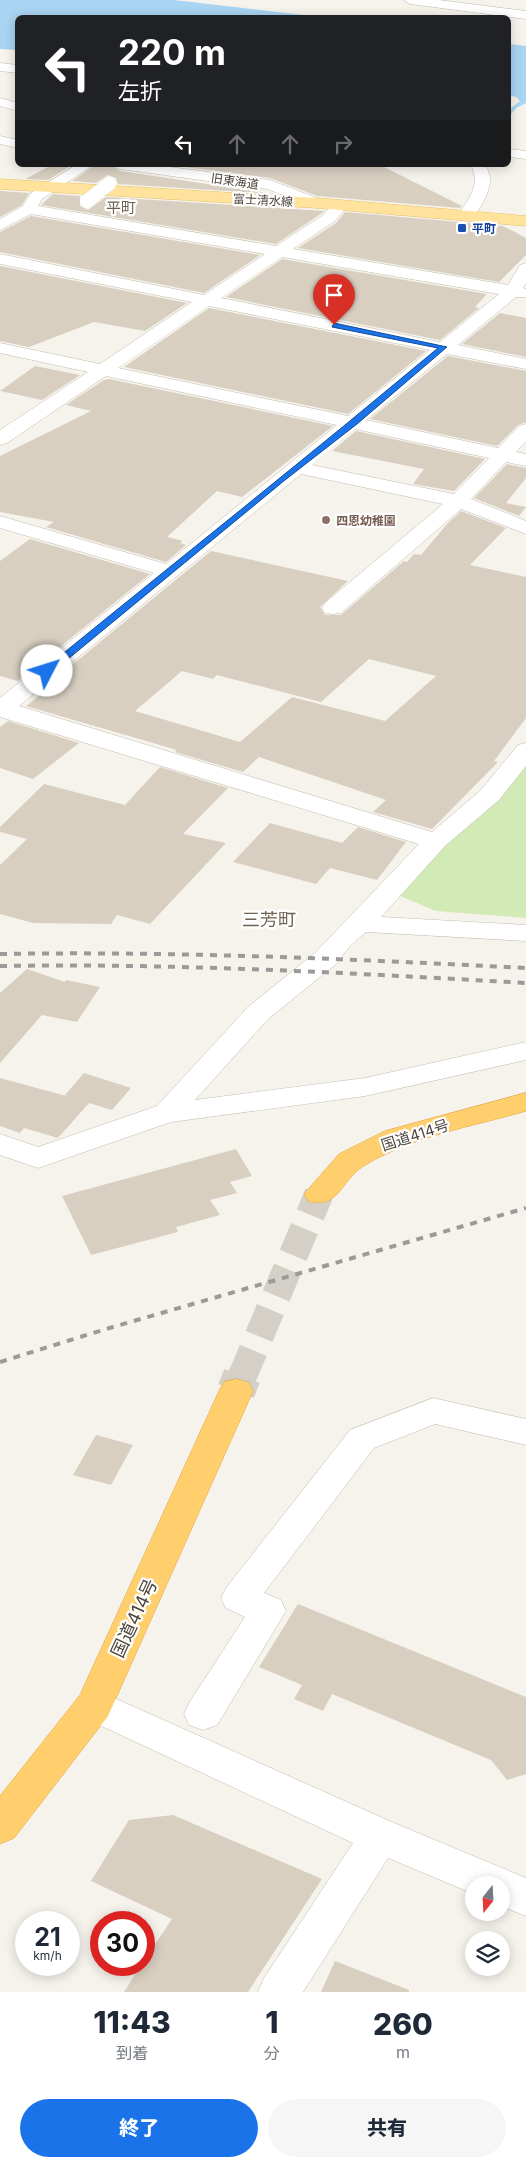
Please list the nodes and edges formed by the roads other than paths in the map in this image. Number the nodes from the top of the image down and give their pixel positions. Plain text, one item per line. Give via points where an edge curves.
1 (410, 0) edge
2 (510, 0) edge
3 (505, 13) junction
4 (526, 15) edge
5 (0, 67) edge
6 (15, 69) edge
7 (0, 72) edge
8 (15, 74) edge
9 (0, 102) edge
10 (15, 106) edge
11 (0, 140) edge
12 (15, 143) edge
13 (511, 153) edge
14 (526, 155) edge
15 (83, 167) edge
16 (135, 167) edge
17 (479, 167) edge
18 (0, 184) edge
19 (109, 184) dead end
20 (47, 188) junction
21 (87, 201) dead end
22 (317, 203) junction
23 (340, 205) junction
24 (29, 209) junction
25 (466, 215) junction
26 (526, 221) edge
27 (0, 225) edge
28 (278, 252) junction
29 (0, 259) edge
30 (526, 268) edge
31 (519, 292) edge
32 (207, 300) junction
33 (443, 347) junction
34 (0, 348) edge
35 (526, 364) edge
36 (101, 370) junction
37 (354, 423) junction
38 (526, 430) edge
39 (0, 439) edge
40 (500, 455) junction
41 (526, 460) edge
42 (296, 467) junction
43 (458, 501) junction
44 (0, 522) edge
45 (526, 528) edge
46 (168, 571) junction
47 (333, 608) dead end
48 (1, 709) edge
49 (526, 750) edge
50 (436, 841) junction
51 (360, 924) junction
52 (526, 933) edge
53 (526, 1051) edge
54 (526, 1102) edge
55 (168, 1113) junction
56 (0, 1144) edge
57 (319, 1194) tunnel mouth
58 (236, 1391) tunnel mouth
59 (526, 1432) edge
60 (94, 1705) junction
61 (203, 1714) dead end
62 (0, 1826) edge
63 (380, 1836) junction
64 (476, 1876) edge
65 (510, 1890) edge
66 (526, 1896) edge
67 (279, 1992) edge

1 - 3 street
2 - 3 street
3 - 4 street
5 - 6 street
7 - 8 street
9 - 10 street
11 - 12 street
13 - 14 street
15 - 20 street
16 - 22 street, 旧東海道 via 270,185
17 - 25 street via 484,183
18 - 20 main road, 富士清水線
19 - 21 street, bridge
20 - 22 main road, 富士清水線
20 - 24 street via 36,196
22 - 23 main road, 富士清水線
23 - 25 main road, 富士清水線
23 - 28 street via 329,218
24 - 27 street
24 - 28 street
25 - 26 main road, 富士清水線
28 - 31 street
28 - 32 street
29 - 32 street
30 - 31 street
31 - 33 street
32 - 33 street
32 - 36 street
33 - 35 street
33 - 37 street
34 - 36 street
36 - 37 street
36 - 39 street
37 - 40 street
37 - 42 street
38 - 40 street
40 - 41 street
40 - 43 street
42 - 43 street
42 - 46 street
43 - 45 street
43 - 47 street
44 - 46 street
46 - 48 street
48 - 50 street
49 - 50 street via 490,795
50 - 51 street
51 - 52 street
51 - 55 street via 326,958 258,1013
53 - 55 street via 365,1087
54 - 57 highway, 国道414号 via 395,1138 350,1161
55 - 56 street via 38,1158
58 - 60 highway, 国道414号
59 - 61 street via 433,1411 362,1438 238,1598 268,1612
60 - 62 highway, 国道414号
60 - 63 street
63 - 64 street
63 - 67 street
65 - 66 street

